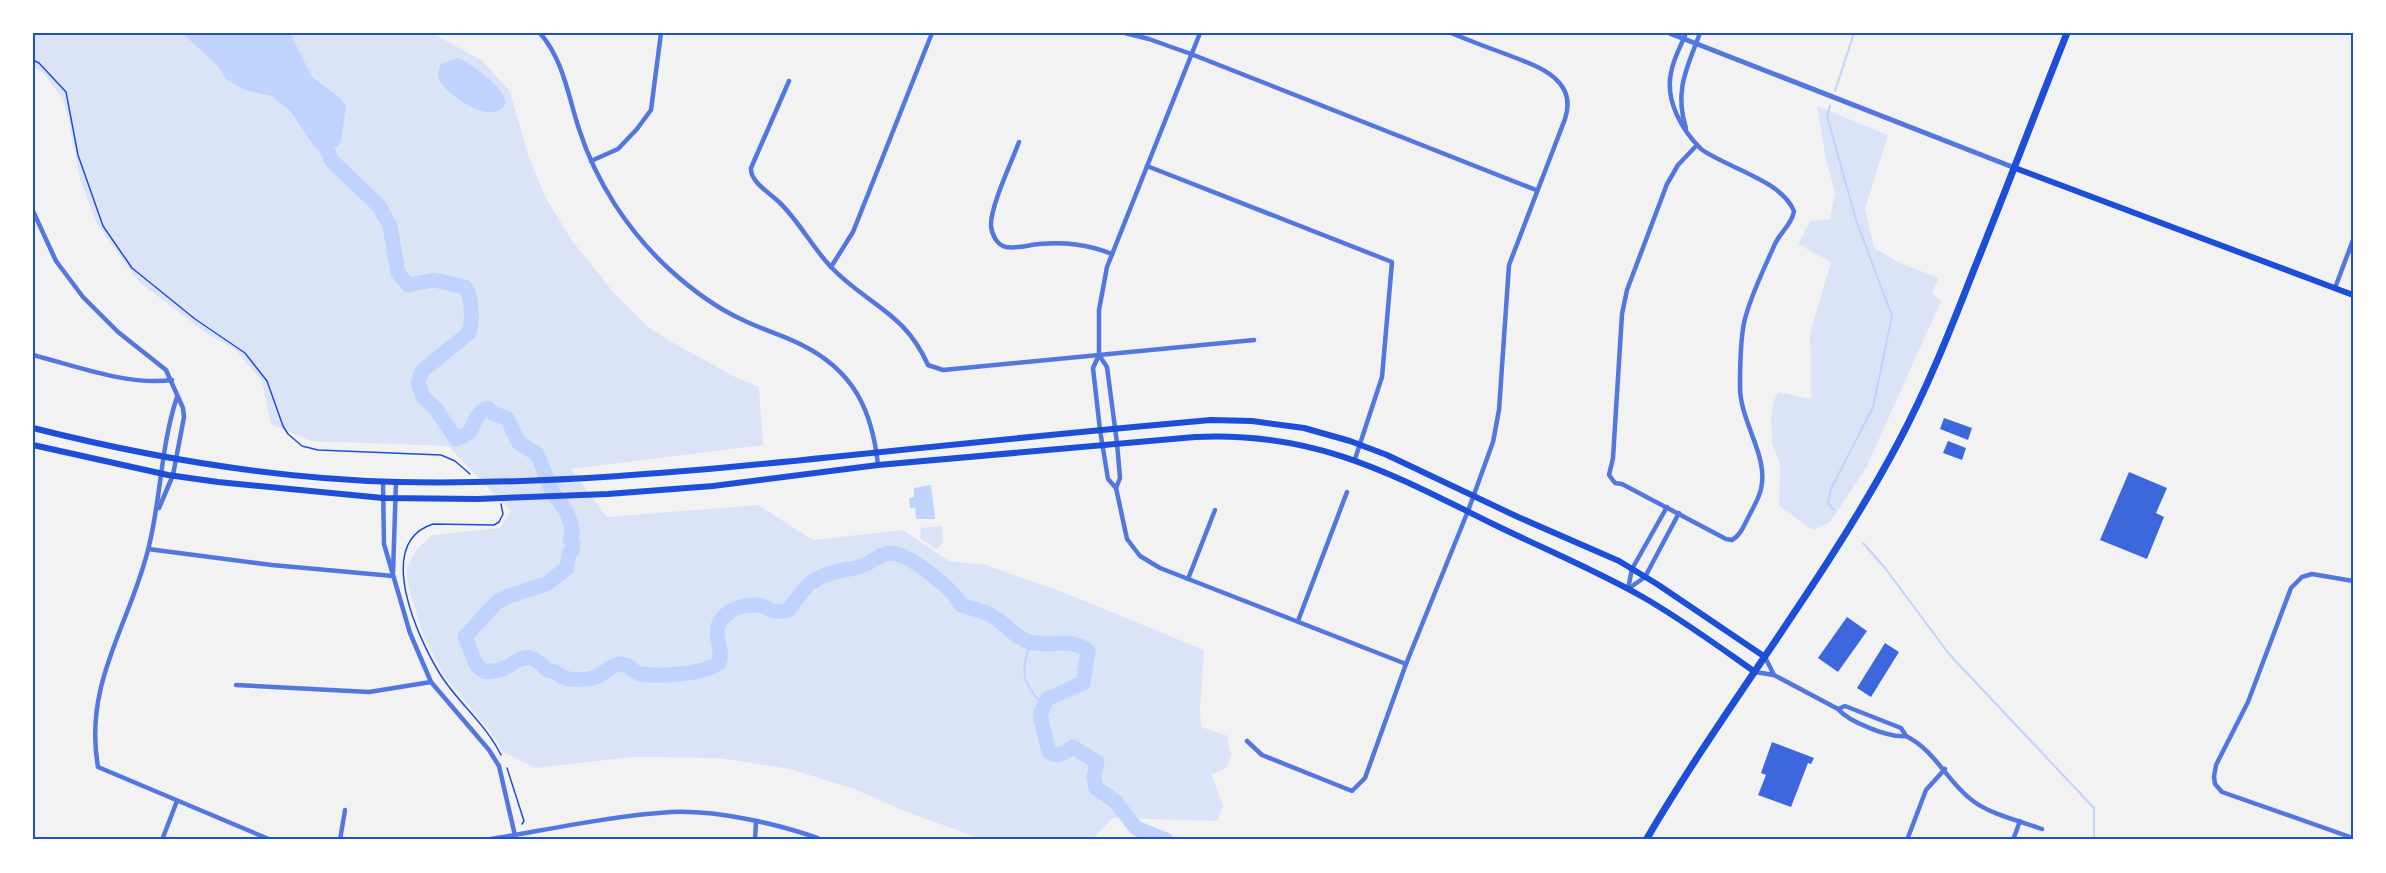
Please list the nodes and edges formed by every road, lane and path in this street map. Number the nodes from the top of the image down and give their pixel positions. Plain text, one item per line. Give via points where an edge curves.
1 (540, 33) edge
2 (661, 33) edge
3 (932, 33) edge
4 (1125, 33) edge
5 (1200, 33) edge
6 (1451, 33) edge
7 (1669, 33) edge
8 (1700, 33) edge
9 (2067, 33) edge
10 (1685, 36) edge
11 (1696, 44) junction
12 (1191, 54) junction
13 (33, 60) edge
14 (789, 81) dead end
15 (1689, 137) junction
16 (1020, 142) dead end
17 (1697, 145) junction
18 (591, 161) junction
19 (1147, 166) junction
20 (2015, 168) junction
21 (1536, 190) junction
22 (33, 211) edge
23 (2353, 240) edge
24 (1112, 254) junction
25 (831, 267) junction
26 (2336, 288) junction
27 (2353, 295) edge
28 (1254, 340) dead end
29 (33, 355) edge
30 (1099, 355) junction
31 (172, 380) junction
32 (177, 397) junction
33 (33, 428) edge
34 (1114, 429) junction
35 (1100, 430) junction
36 (1117, 443) junction
37 (1360, 444) junction
38 (33, 445) edge
39 (1102, 445) junction
40 (877, 453) junction
41 (163, 457) junction
42 (177, 459) junction
43 (1355, 459) junction
44 (878, 465) junction
45 (160, 473) junction
46 (173, 475) junction
47 (471, 475) dead end
48 (383, 481) junction
49 (396, 482) junction
50 (1116, 488) junction
51 (1347, 492) dead end
52 (1473, 496) junction
53 (383, 498) junction
54 (396, 499) junction
55 (500, 503) dead end
56 (1666, 507) junction
57 (1215, 510) dead end
58 (1468, 511) junction
59 (156, 513) junction
60 (1679, 513) junction
61 (148, 549) junction
62 (1632, 569) junction
63 (393, 576) junction
64 (1645, 577) junction
65 (1188, 579) junction
66 (2353, 581) edge
67 (1628, 589) junction
68 (1298, 621) junction
69 (1764, 657) junction
70 (1406, 664) junction
71 (1755, 672) junction
72 (1774, 675) junction
73 (430, 682) junction
74 (236, 685) dead end
75 (1838, 709) junction
76 (1906, 736) junction
77 (1247, 741) dead end
78 (1945, 769) junction
79 (177, 801) junction
80 (345, 810) dead end
81 (2020, 821) junction
82 (756, 822) junction
83 (522, 824) dead end
84 (2042, 829) dead end
85 (516, 838) edge
86 (2353, 838) edge
87 (162, 840) edge
88 (270, 840) edge
89 (340, 840) edge
90 (486, 840) edge
91 (755, 840) edge
92 (823, 840) edge
93 (1647, 840) edge
94 (1906, 840) edge
95 (2013, 840) edge

1 - 18 street via 558,60
2 - 18 street via 651,110 618,148
3 - 25 street via 854,232
4 - 12 street
5 - 12 street
6 - 21 street via 1542,69 1562,87 1566,115
7 - 10 street
8 - 11 street
9 - 20 main road
10 - 11 street
10 - 15 street via 1670,81 1675,113
11 - 15 street via 1680,97
11 - 20 street
12 - 19 street
12 - 21 street
13 - 47 path via 66,92 78,155 103,226 132,268 245,353 267,381 283,426 294,441 318,450 441,455
14 - 25 street via 750,174 790,213
15 - 17 street
16 - 24 street via 995,208 991,225 995,240 1004,247 1073,243
17 - 56 street via 1667,184 1630,278 1622,314 1609,475 1615,483
17 - 60 street via 1710,156 1766,184 1788,201 1794,211 1773,248 1744,322 1740,398 1761,462 1761,489 1738,536 1732,540
18 - 40 street via 626,220 681,280 736,317 813,351 845,378 865,406
19 - 24 street
19 - 37 street via 1392,262 1383,370
20 - 26 main road
20 - 69 main road via 1933,371 1899,442
21 - 52 street via 1509,265 1497,427
22 - 31 street via 56,261 83,297 118,332 159,363
23 - 26 street
24 - 30 street via 1100,301
25 - 30 street via 903,326 928,365 936,369
26 - 27 main road
28 - 30 street
29 - 31 street via 132,380
30 - 34 street via 1107,367
30 - 35 street via 1093,368
31 - 32 street
32 - 41 street
32 - 42 street via 184,417
33 - 41 main road
34 - 35 main road
34 - 36 street
34 - 37 main road via 1211,420 1252,421 1318,431
35 - 39 street
35 - 40 main road
36 - 39 main road
36 - 43 main road via 1234,437 1290,442
36 - 50 street via 1120,478
37 - 43 street
37 - 52 main road
38 - 45 main road
39 - 44 main road
39 - 50 street via 1108,479
40 - 44 street
40 - 49 main road via 592,478
41 - 42 main road
41 - 45 street
42 - 46 street
42 - 48 main road
43 - 58 main road
44 - 54 main road via 713,486 608,494
45 - 46 main road
45 - 59 street
46 - 53 main road via 264,488
46 - 59 street
48 - 49 main road
48 - 53 street
49 - 54 street
50 - 65 street via 1127,538 1140,556
51 - 68 street
52 - 58 street
52 - 62 main road
53 - 54 main road
53 - 63 street via 384,544
54 - 63 street
55 - 83 path via 503,514 494,525 426,527 411,542 402,568 423,641 441,675 499,751 517,795
56 - 60 street
56 - 62 street
57 - 65 street
58 - 67 main road
58 - 70 street
59 - 61 street
60 - 64 street
61 - 63 street
61 - 79 street via 104,669 95,750 98,766
62 - 64 main road
62 - 67 street
63 - 73 street
64 - 67 street
64 - 69 main road
65 - 68 street
66 - 86 street via 2312,574 2302,577 2291,588 2248,702 2216,765 2214,777 2222,792
67 - 71 main road
68 - 70 street
69 - 71 main road
69 - 72 street
70 - 77 street via 1365,778 1352,791 1262,755
71 - 72 street
71 - 93 main road via 1683,777
72 - 75 street
73 - 74 street via 361,693
73 - 85 street via 499,766
75 - 76 street via 1845,718 1897,737
75 - 76 street via 1845,706 1863,712 1901,728
76 - 78 street via 1923,746
78 - 81 street via 1972,800
78 - 94 street via 1926,790
79 - 87 street
79 - 88 street
80 - 89 street
81 - 84 street
81 - 95 street
82 - 85 street via 673,812 606,819
82 - 91 street
82 - 92 street
85 - 90 street

